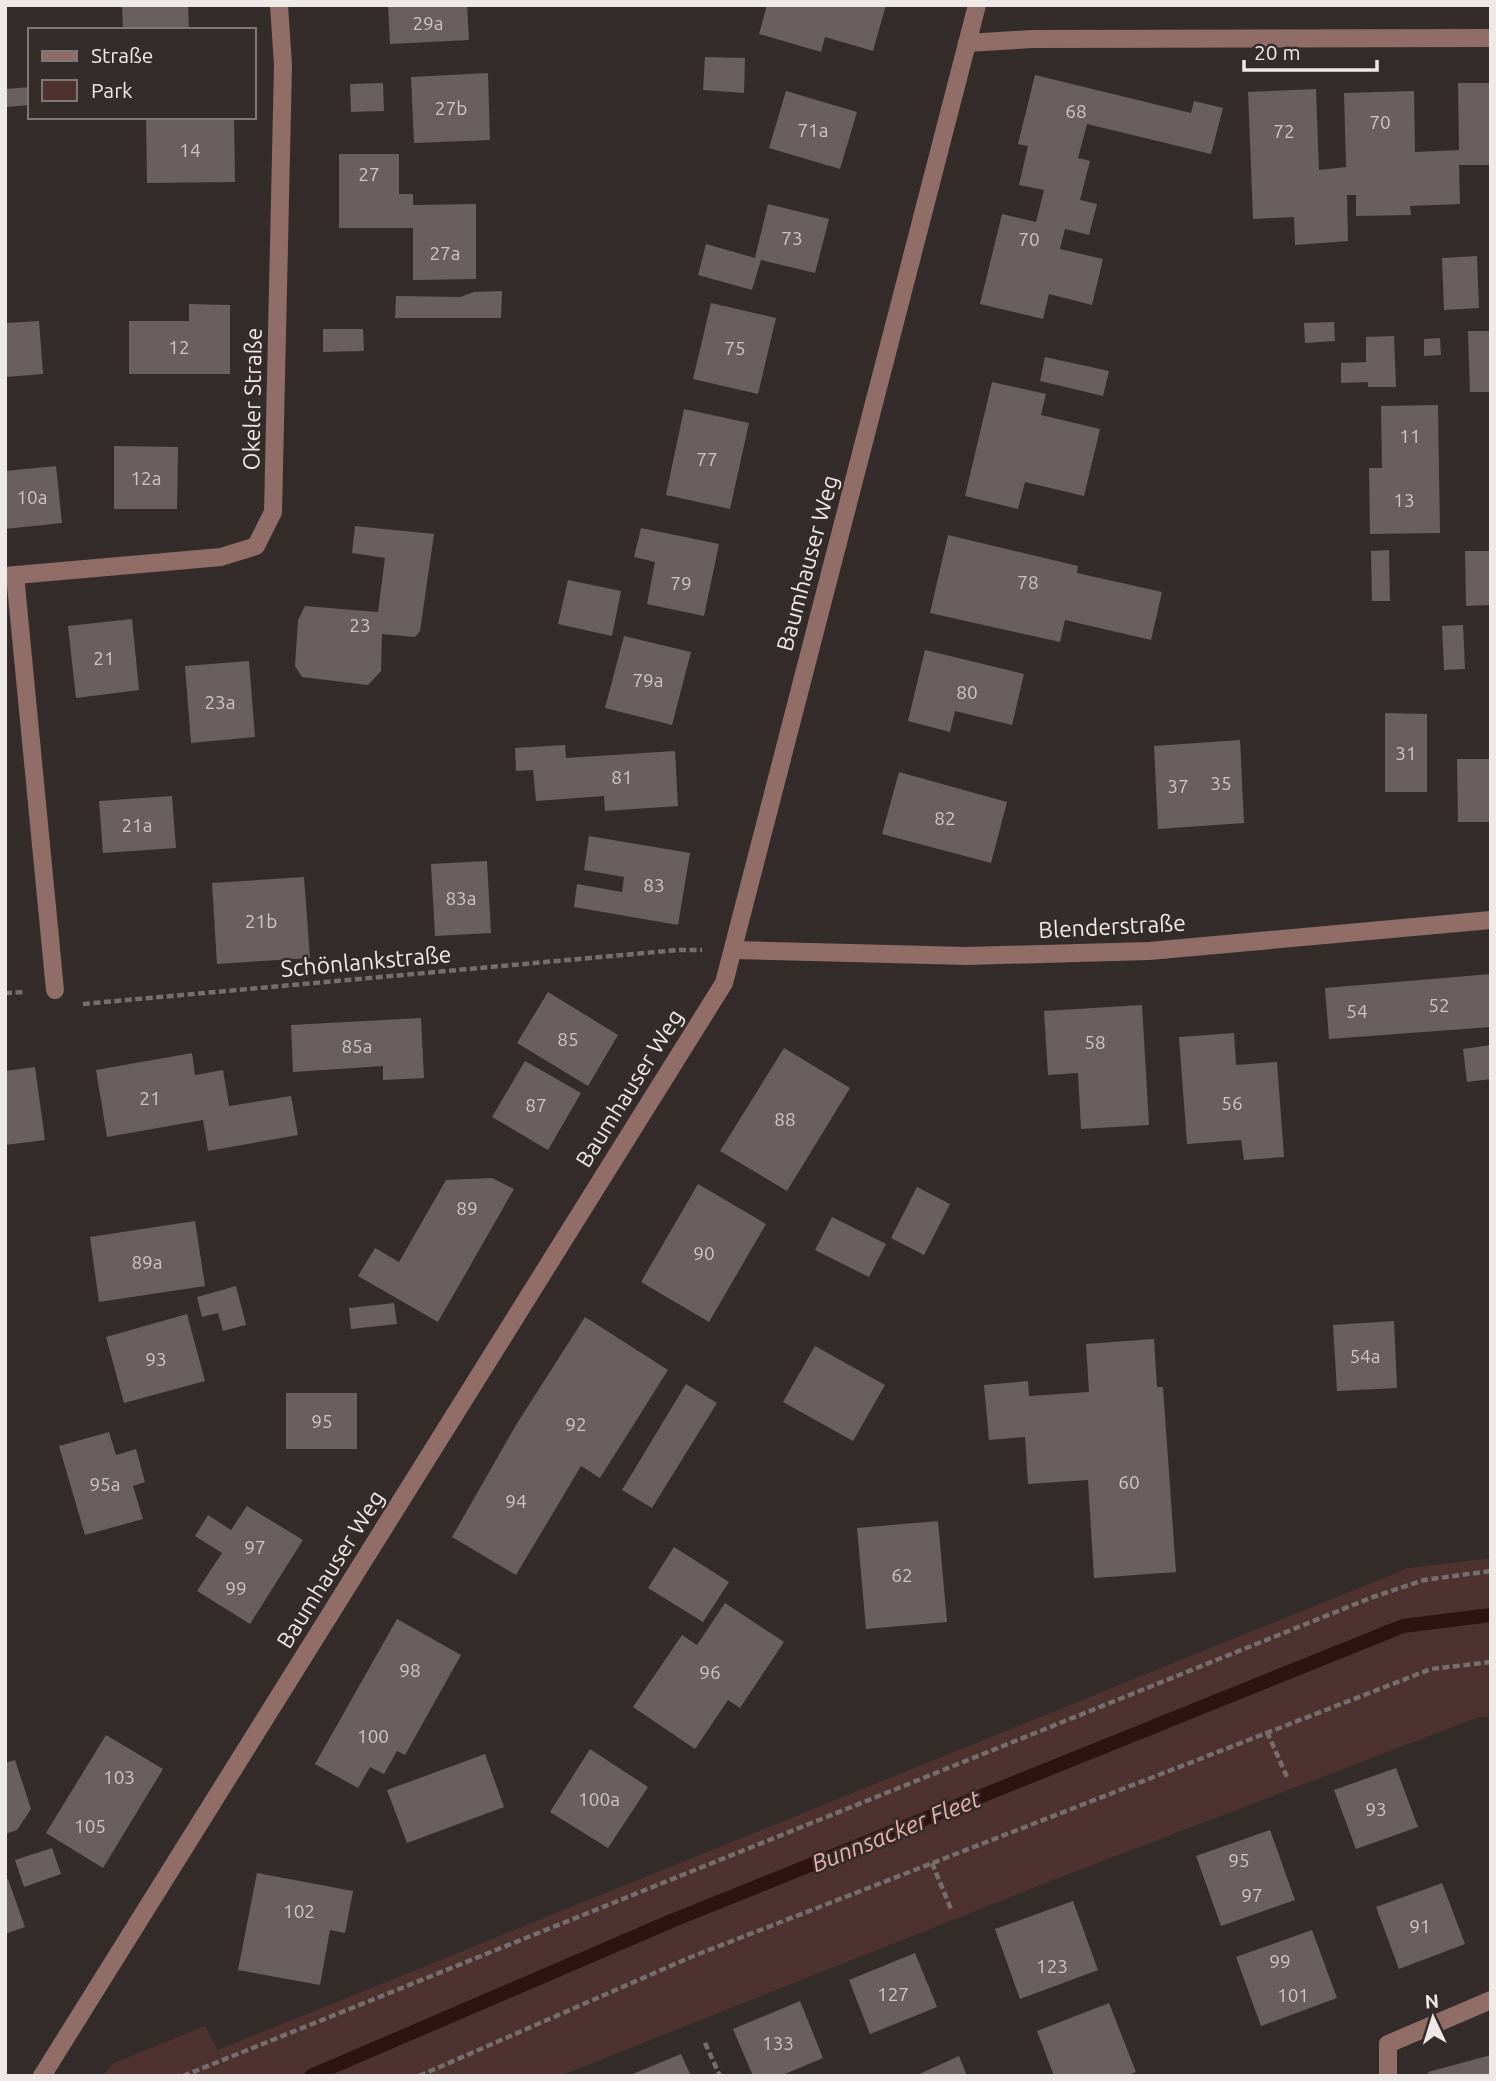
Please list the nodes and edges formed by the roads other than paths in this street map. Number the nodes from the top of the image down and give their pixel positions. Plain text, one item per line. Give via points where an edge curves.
1 (279, 5) edge
2 (977, 5) edge
3 (1491, 38) edge
4 (967, 43) junction
5 (10, 576) edge
6 (1491, 920) edge
7 (734, 950) junction
8 (55, 990) road end
9 (1491, 2000) edge
10 (42, 2076) edge
11 (1388, 2076) edge

1 - 5 street, Okeler Straße via 283,65 273,512 256,546 221,557
2 - 4 street, Baumhauser Weg
3 - 4 street
4 - 7 street, Baumhauser Weg
5 - 8 street, Okeler Straße
6 - 7 street, Blenderstraße via 1149,951 967,956
7 - 10 street, Baumhauser Weg via 724,983
9 - 11 street via 1388,2044

